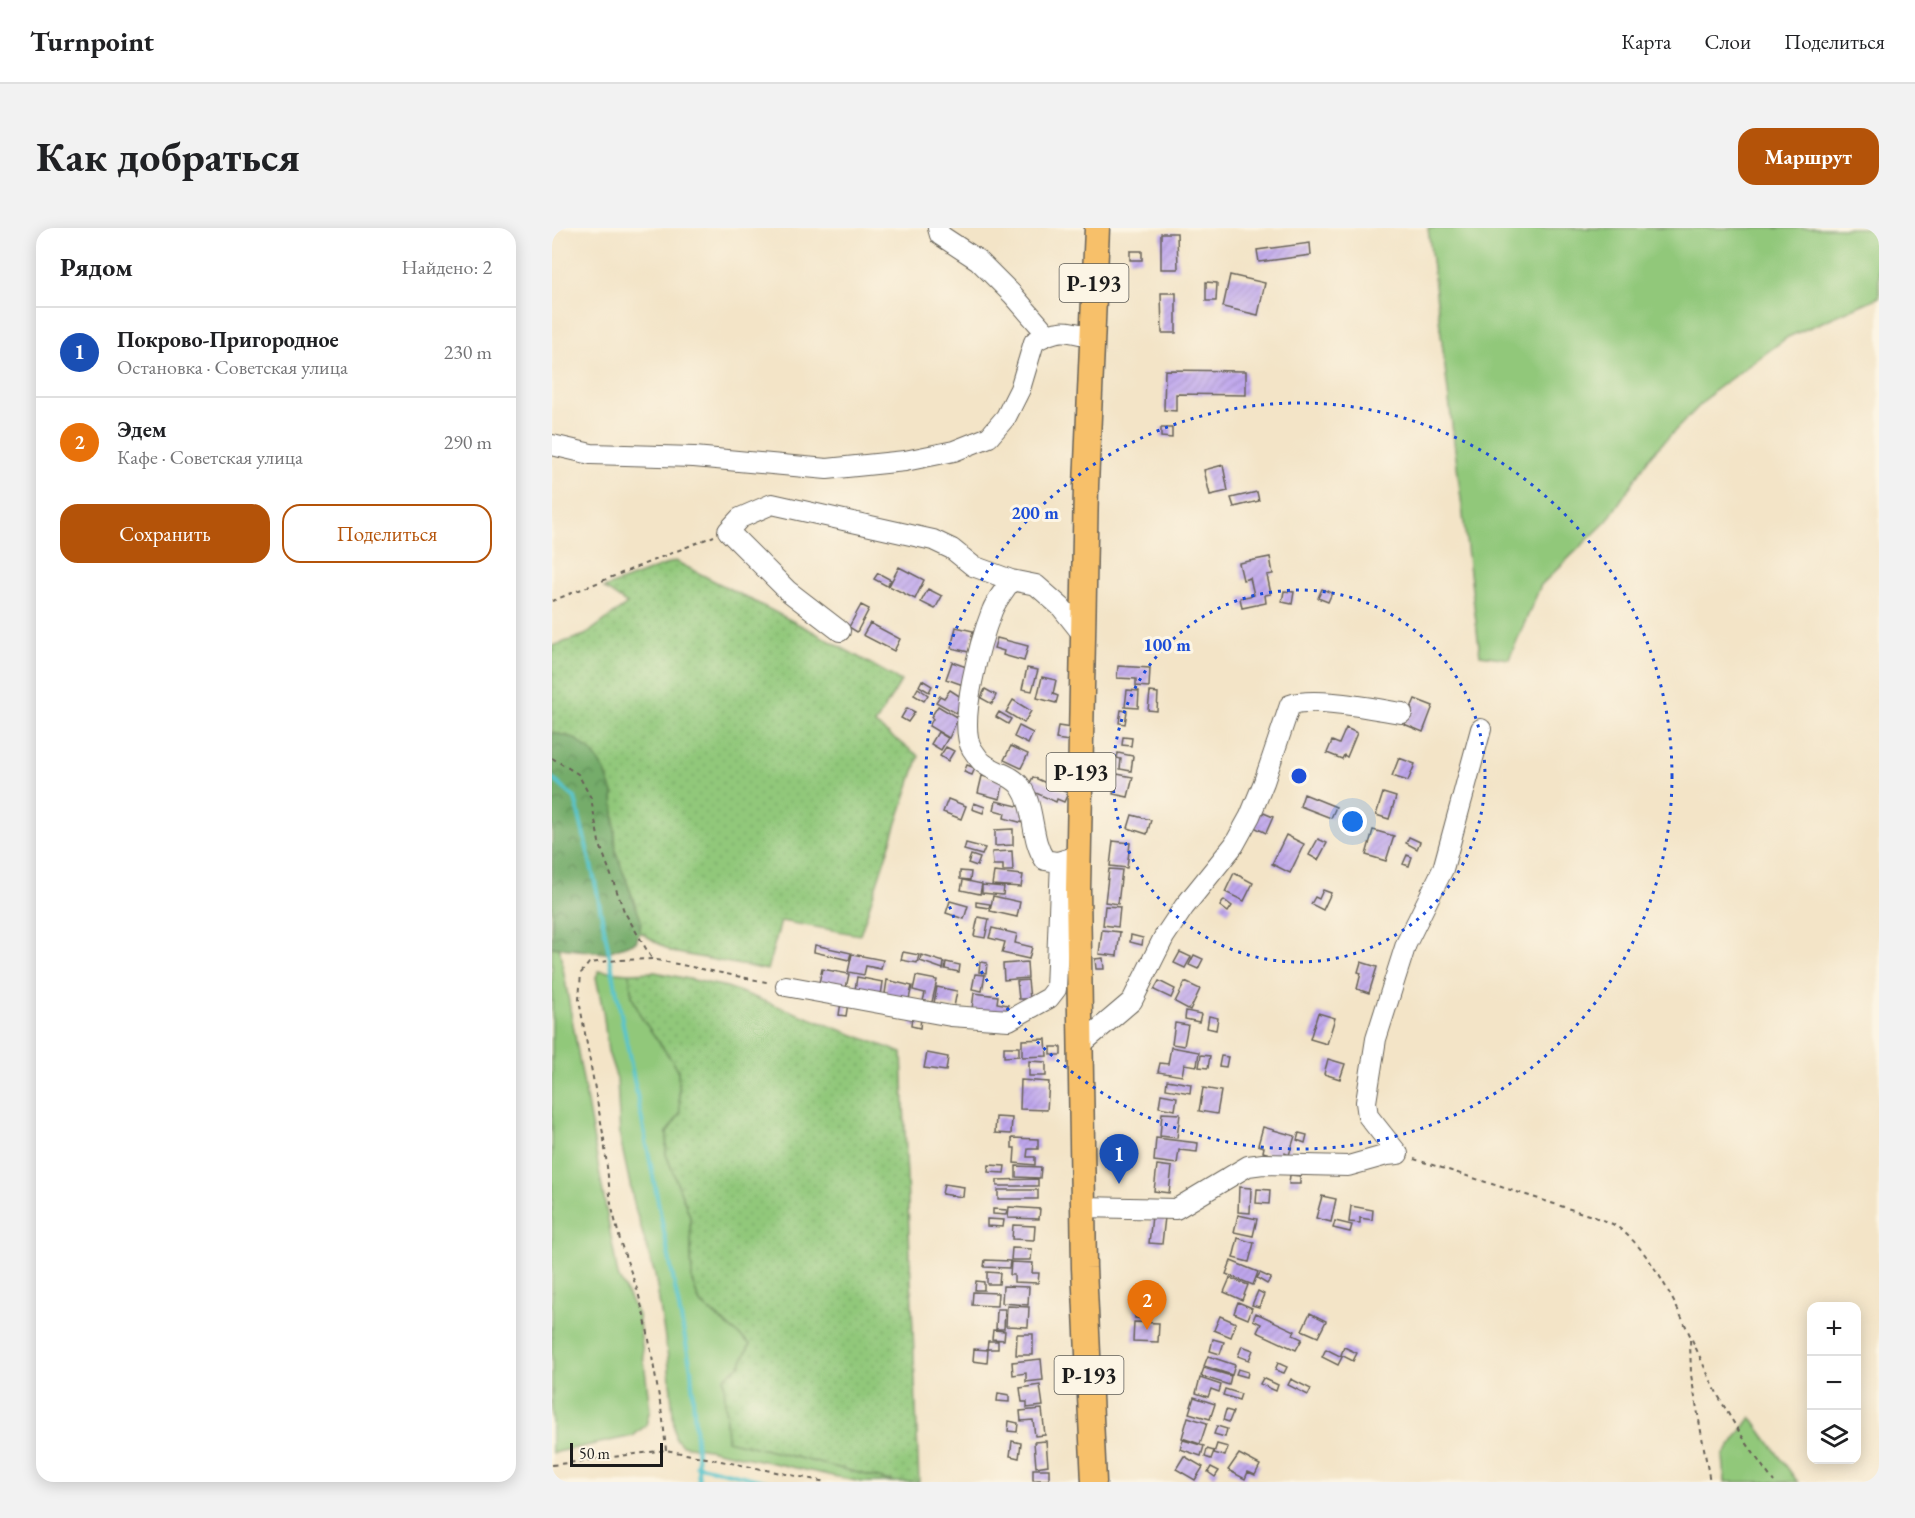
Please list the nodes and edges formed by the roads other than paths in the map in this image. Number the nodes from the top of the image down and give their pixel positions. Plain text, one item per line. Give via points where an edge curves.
1 (938, 228) edge
2 (1097, 228) edge
3 (1047, 334) junction
4 (1091, 337) junction
5 (552, 445) edge
6 (1011, 580) junction
7 (840, 631) dead end
8 (1084, 636) junction
9 (1402, 712) dead end
10 (1481, 729) dead end
11 (1070, 858) junction
12 (786, 986) road end
13 (1079, 1046) junction
14 (1082, 1207) junction
15 (1094, 1482) edge

1 - 3 lane via 940,235 978,260
2 - 4 main road, Р-193
3 - 4 lane via 1064,330
3 - 5 lane via 1034,342 1020,389 1006,417 989,437 954,451 905,461 827,469 694,457 591,454
4 - 8 main road, Р-193
6 - 7 lane via 973,566 933,540 790,507 772,504 740,518 728,531 788,591
6 - 8 lane via 1036,585 1061,607
6 - 11 lane via 992,610 975,672 966,731 983,764 1021,787 1045,860
8 - 11 main road, Р-193
9 - 13 lane via 1322,703 1290,705 1257,799 1234,845 1184,906 1132,1001
10 - 14 lane via 1443,869 1406,944 1377,1039 1366,1102 1368,1116 1398,1154 1348,1167 1248,1166 1176,1209
11 - 12 lane via 1056,989 1049,998 1009,1020 951,1016
11 - 13 main road, Р-193
13 - 14 main road, Р-193
14 - 15 main road, Р-193

